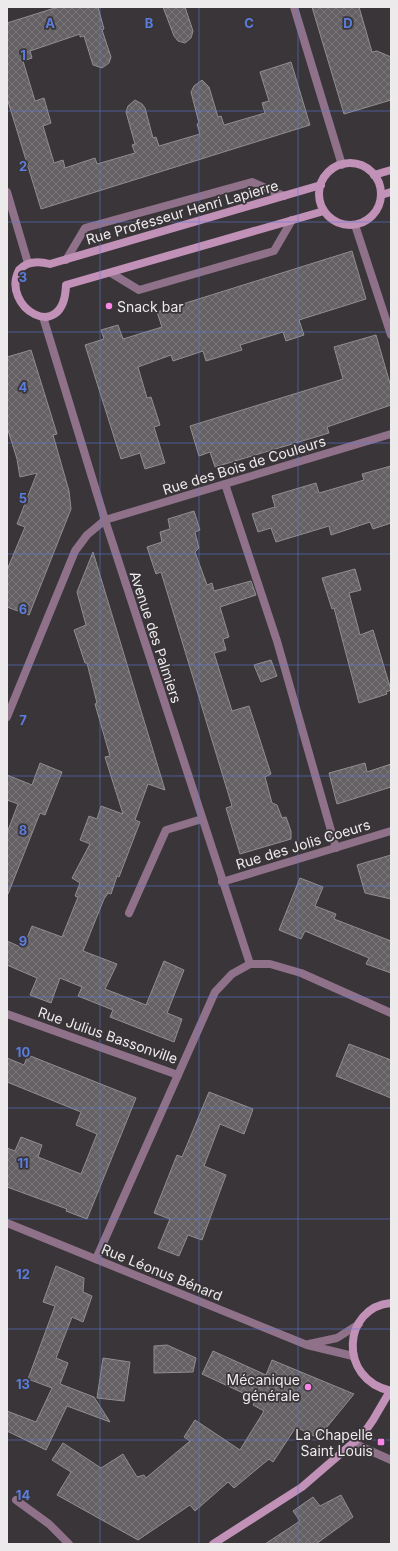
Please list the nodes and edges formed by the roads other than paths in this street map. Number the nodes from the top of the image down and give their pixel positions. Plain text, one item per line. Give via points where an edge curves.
1 (294, 7) edge
2 (342, 165) junction
3 (391, 170) edge
4 (374, 175) junction
5 (321, 185) junction
6 (7, 192) edge
7 (391, 192) edge
8 (381, 195) junction
9 (284, 196) junction
10 (324, 211) junction
11 (292, 220) junction
12 (355, 225) junction
13 (66, 260) junction
14 (28, 263) junction
15 (111, 273) junction
16 (43, 316) junction
17 (391, 335) edge
18 (391, 434) edge
19 (225, 484) junction
20 (105, 520) junction
21 (7, 717) edge
22 (202, 819) junction
23 (391, 832) edge
24 (336, 848) junction
25 (222, 882) junction
26 (129, 913) dead end
27 (250, 964) junction
28 (391, 1013) edge
29 (7, 1014) edge
30 (178, 1075) junction
31 (7, 1223) edge
32 (96, 1259) junction
33 (391, 1303) edge
34 (359, 1324) junction
35 (307, 1345) junction
36 (353, 1356) junction
37 (390, 1391) edge
38 (353, 1443) junction
39 (391, 1460) edge
40 (16, 1500) dead end
41 (69, 1544) edge
42 (214, 1544) edge

1 - 2 street
2 - 4 main road via 360,165
2 - 5 main road via 329,173
3 - 4 main road
4 - 8 main road
5 - 9 main road, Rue Professeur Henri Lapierre
5 - 10 main road via 320,198
6 - 14 street
7 - 8 main road
8 - 12 main road via 374,214
9 - 13 main road, Rue Professeur Henri Lapierre
9 - 13 street via 252,182 85,228
10 - 11 main road
10 - 12 main road via 338,222
11 - 15 main road
11 - 15 street via 274,251 139,290
12 - 17 street
13 - 14 main road, Rue Professeur Henri Lapierre via 50,264
14 - 16 main road via 14,275 11,297 25,314
15 - 16 main road via 66,286 66,294 58,309
16 - 20 street, Avenue des Palmiers
18 - 19 street, Rue des Bois de Couleurs
19 - 20 street, Rue des Bois de Couleurs
19 - 24 street via 277,641
20 - 21 street via 87,535 75,551
20 - 22 street, Avenue des Palmiers
22 - 25 street, Avenue des Palmiers
22 - 26 street via 166,830
23 - 24 street, Rue des Jolis Coeurs
24 - 25 street, Rue des Jolis Coeurs
25 - 27 street, Avenue des Palmiers
27 - 28 street, Rue Julius Bassonville via 270,964 301,973
27 - 30 street, Rue Julius Bassonville via 232,974 216,992
29 - 30 street, Rue Julius Bassonville
30 - 32 street
31 - 32 street, Rue Léonus Bénard
32 - 35 street, Rue Léonus Bénard
33 - 34 main road via 373,1308
34 - 35 street via 337,1338
34 - 36 main road via 353,1343
35 - 36 street, Rue Léonus Bénard
36 - 37 main road via 358,1369 366,1379 377,1387
37 - 38 main road via 364,1433
38 - 39 street
38 - 42 main road via 302,1487
40 - 41 street via 49,1524

